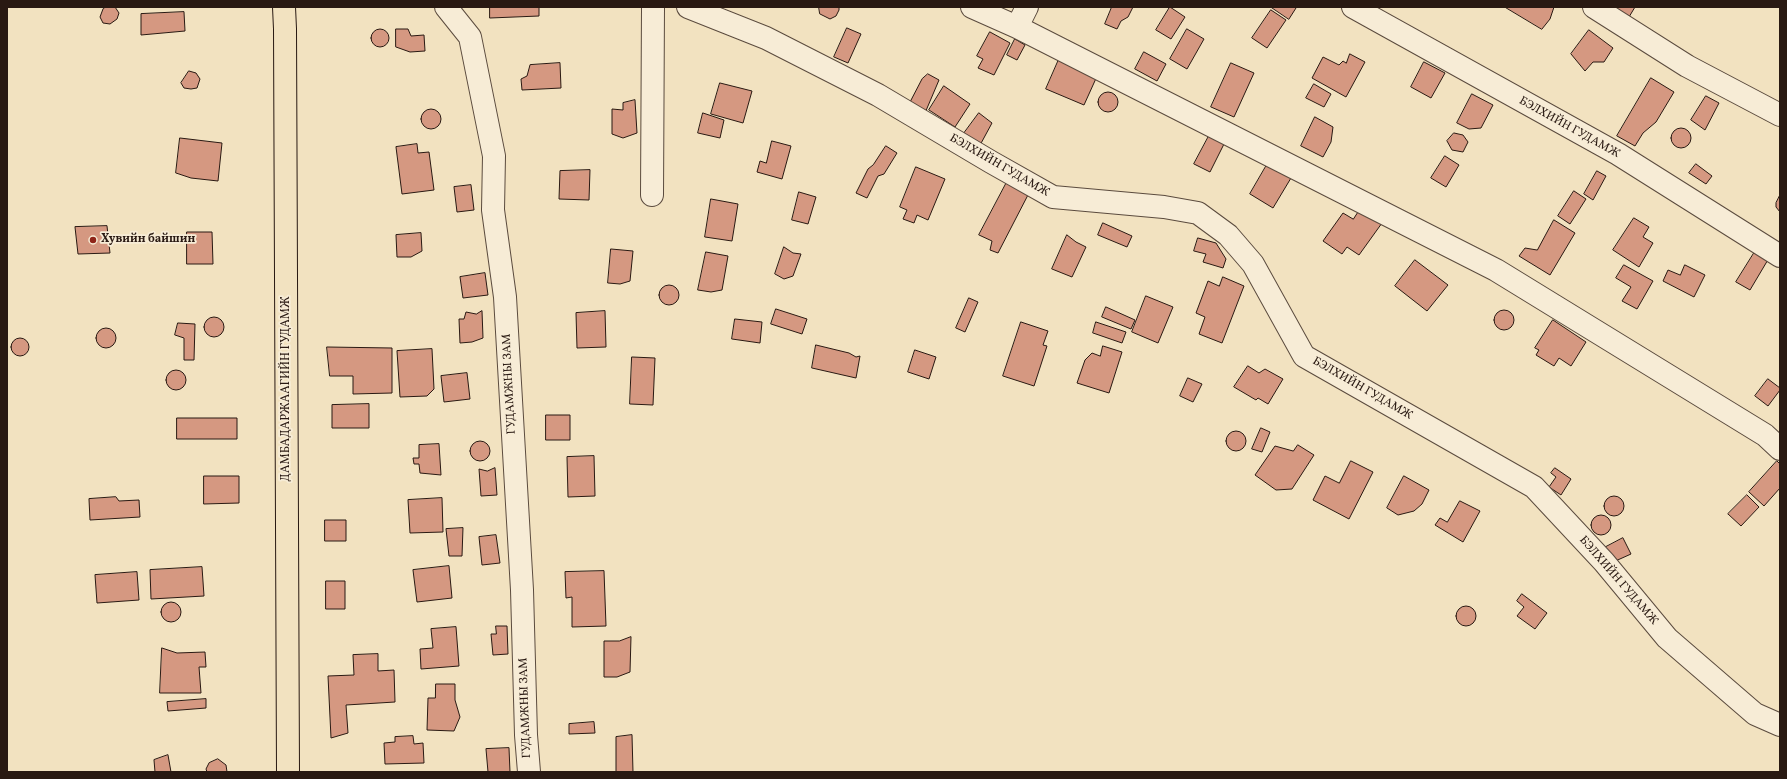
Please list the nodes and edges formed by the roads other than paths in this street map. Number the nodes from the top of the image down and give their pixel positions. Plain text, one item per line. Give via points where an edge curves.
1 (284, 7) edge
2 (446, 7) edge
3 (653, 7) edge
4 (688, 7) edge
5 (972, 7) edge
6 (1027, 7) edge
7 (1354, 7) edge
8 (1594, 7) edge
9 (1017, 27) junction
10 (1780, 115) edge
11 (652, 195) dead end
12 (1780, 256) edge
13 (1780, 449) edge
14 (1780, 725) edge
15 (288, 772) edge
16 (529, 772) edge

1 - 15 main road, ДАМБАДАРЖААГИЙН ГУДАМЖ
2 - 16 street, ГУДАМЖНЫ ЗАМ via 470,37 494,156 493,210 505,297 522,582
3 - 11 street
4 - 14 street, БЭЛХИЙН ГУДАМЖ via 766,38 878,96 1053,197 1164,207 1198,213 1228,234 1253,264 1304,356 1534,487 1604,562 1667,638 1755,714
5 - 9 street
6 - 9 street
7 - 12 street, БЭЛХИЙН ГУДАМЖ via 1618,154
8 - 10 street via 1687,66
9 - 13 street via 1496,270 1765,435

